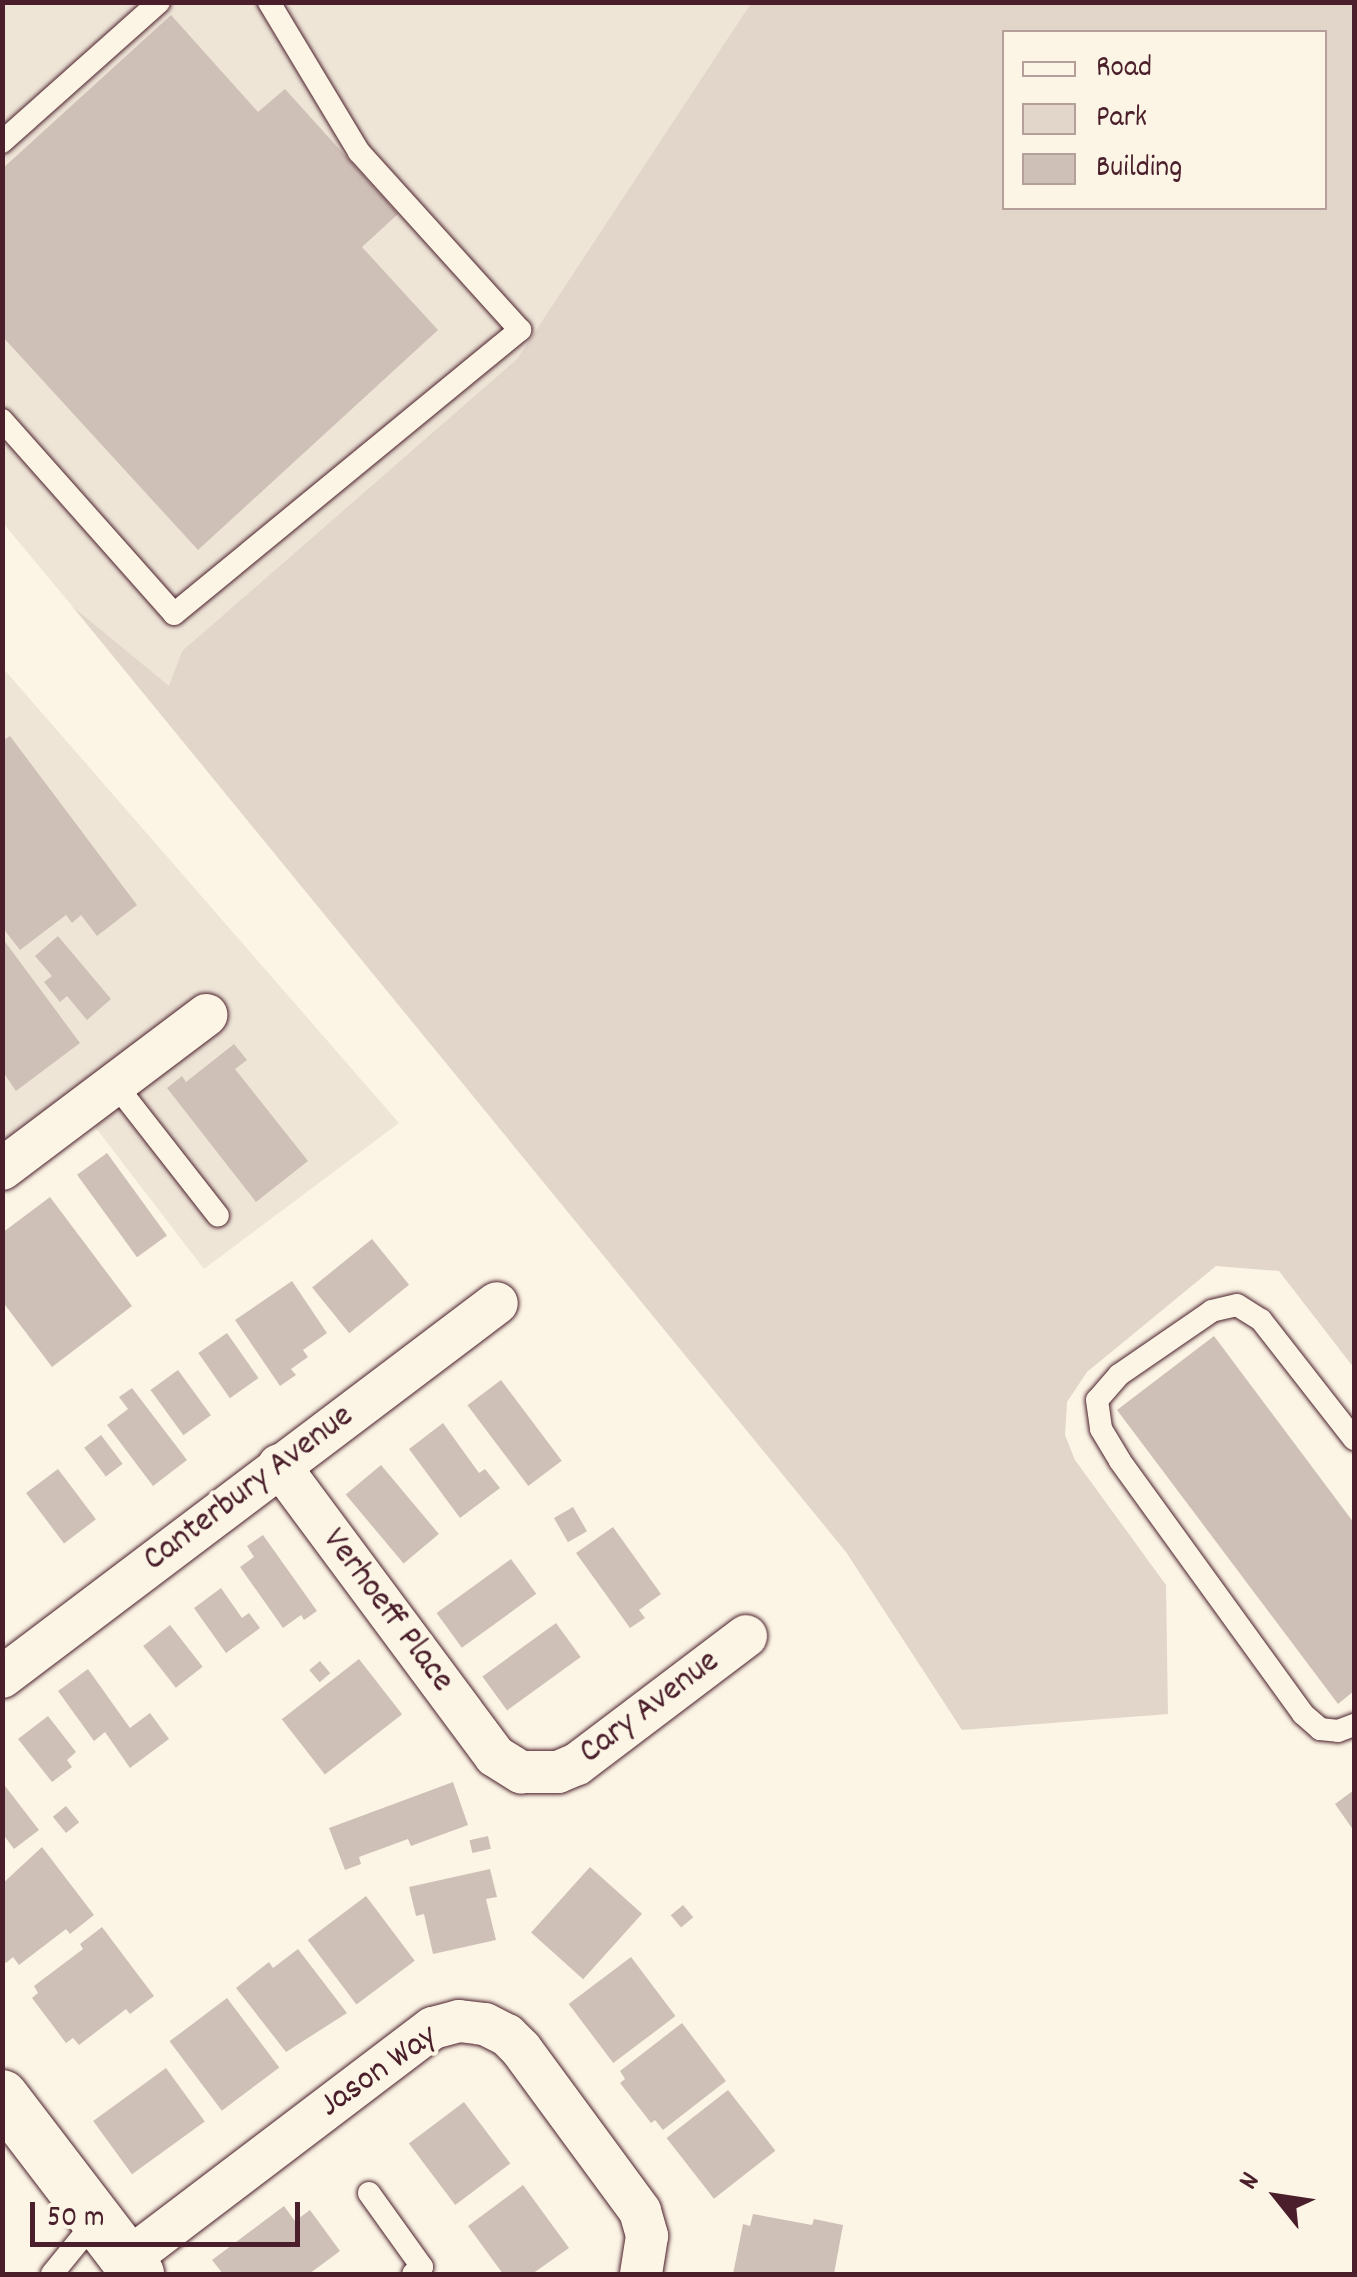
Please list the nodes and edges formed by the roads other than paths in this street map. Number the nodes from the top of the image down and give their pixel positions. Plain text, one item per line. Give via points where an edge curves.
1 (160, 2) edge
2 (269, 2) edge
3 (2, 142) edge
4 (2, 420) edge
5 (206, 1015) dead end
6 (115, 1084) junction
7 (2, 1170) edge
8 (218, 1216) dead end
9 (497, 1303) dead end
10 (1354, 1439) edge
11 (279, 1466) junction
12 (746, 1636) dead end
13 (2, 1676) edge
14 (1354, 1725) edge
15 (494, 1756) joint
16 (2, 2096) edge
17 (369, 2193) dead end
18 (121, 2252) edge
19 (52, 2274) edge
20 (413, 2274) edge
21 (641, 2274) edge

1 - 3 lane
2 - 4 lane via 360,152 520,330 174,614
5 - 6 street
6 - 7 street
6 - 8 lane
9 - 11 street, Canterbury Avenue
10 - 14 lane via 1262,1320 1237,1305 1212,1311 1119,1375 1097,1400 1101,1429 1120,1461 1303,1714 1320,1729
11 - 13 street, Canterbury Avenue
11 - 15 street, Verhoeff Place
12 - 15 street, Cary Avenue via 578,1764 538,1775
16 - 18 street
17 - 20 lane via 422,2267
18 - 19 lane
18 - 21 street, Jason Way via 433,2028 459,2021 485,2024 521,2049 640,2211 647,2236

